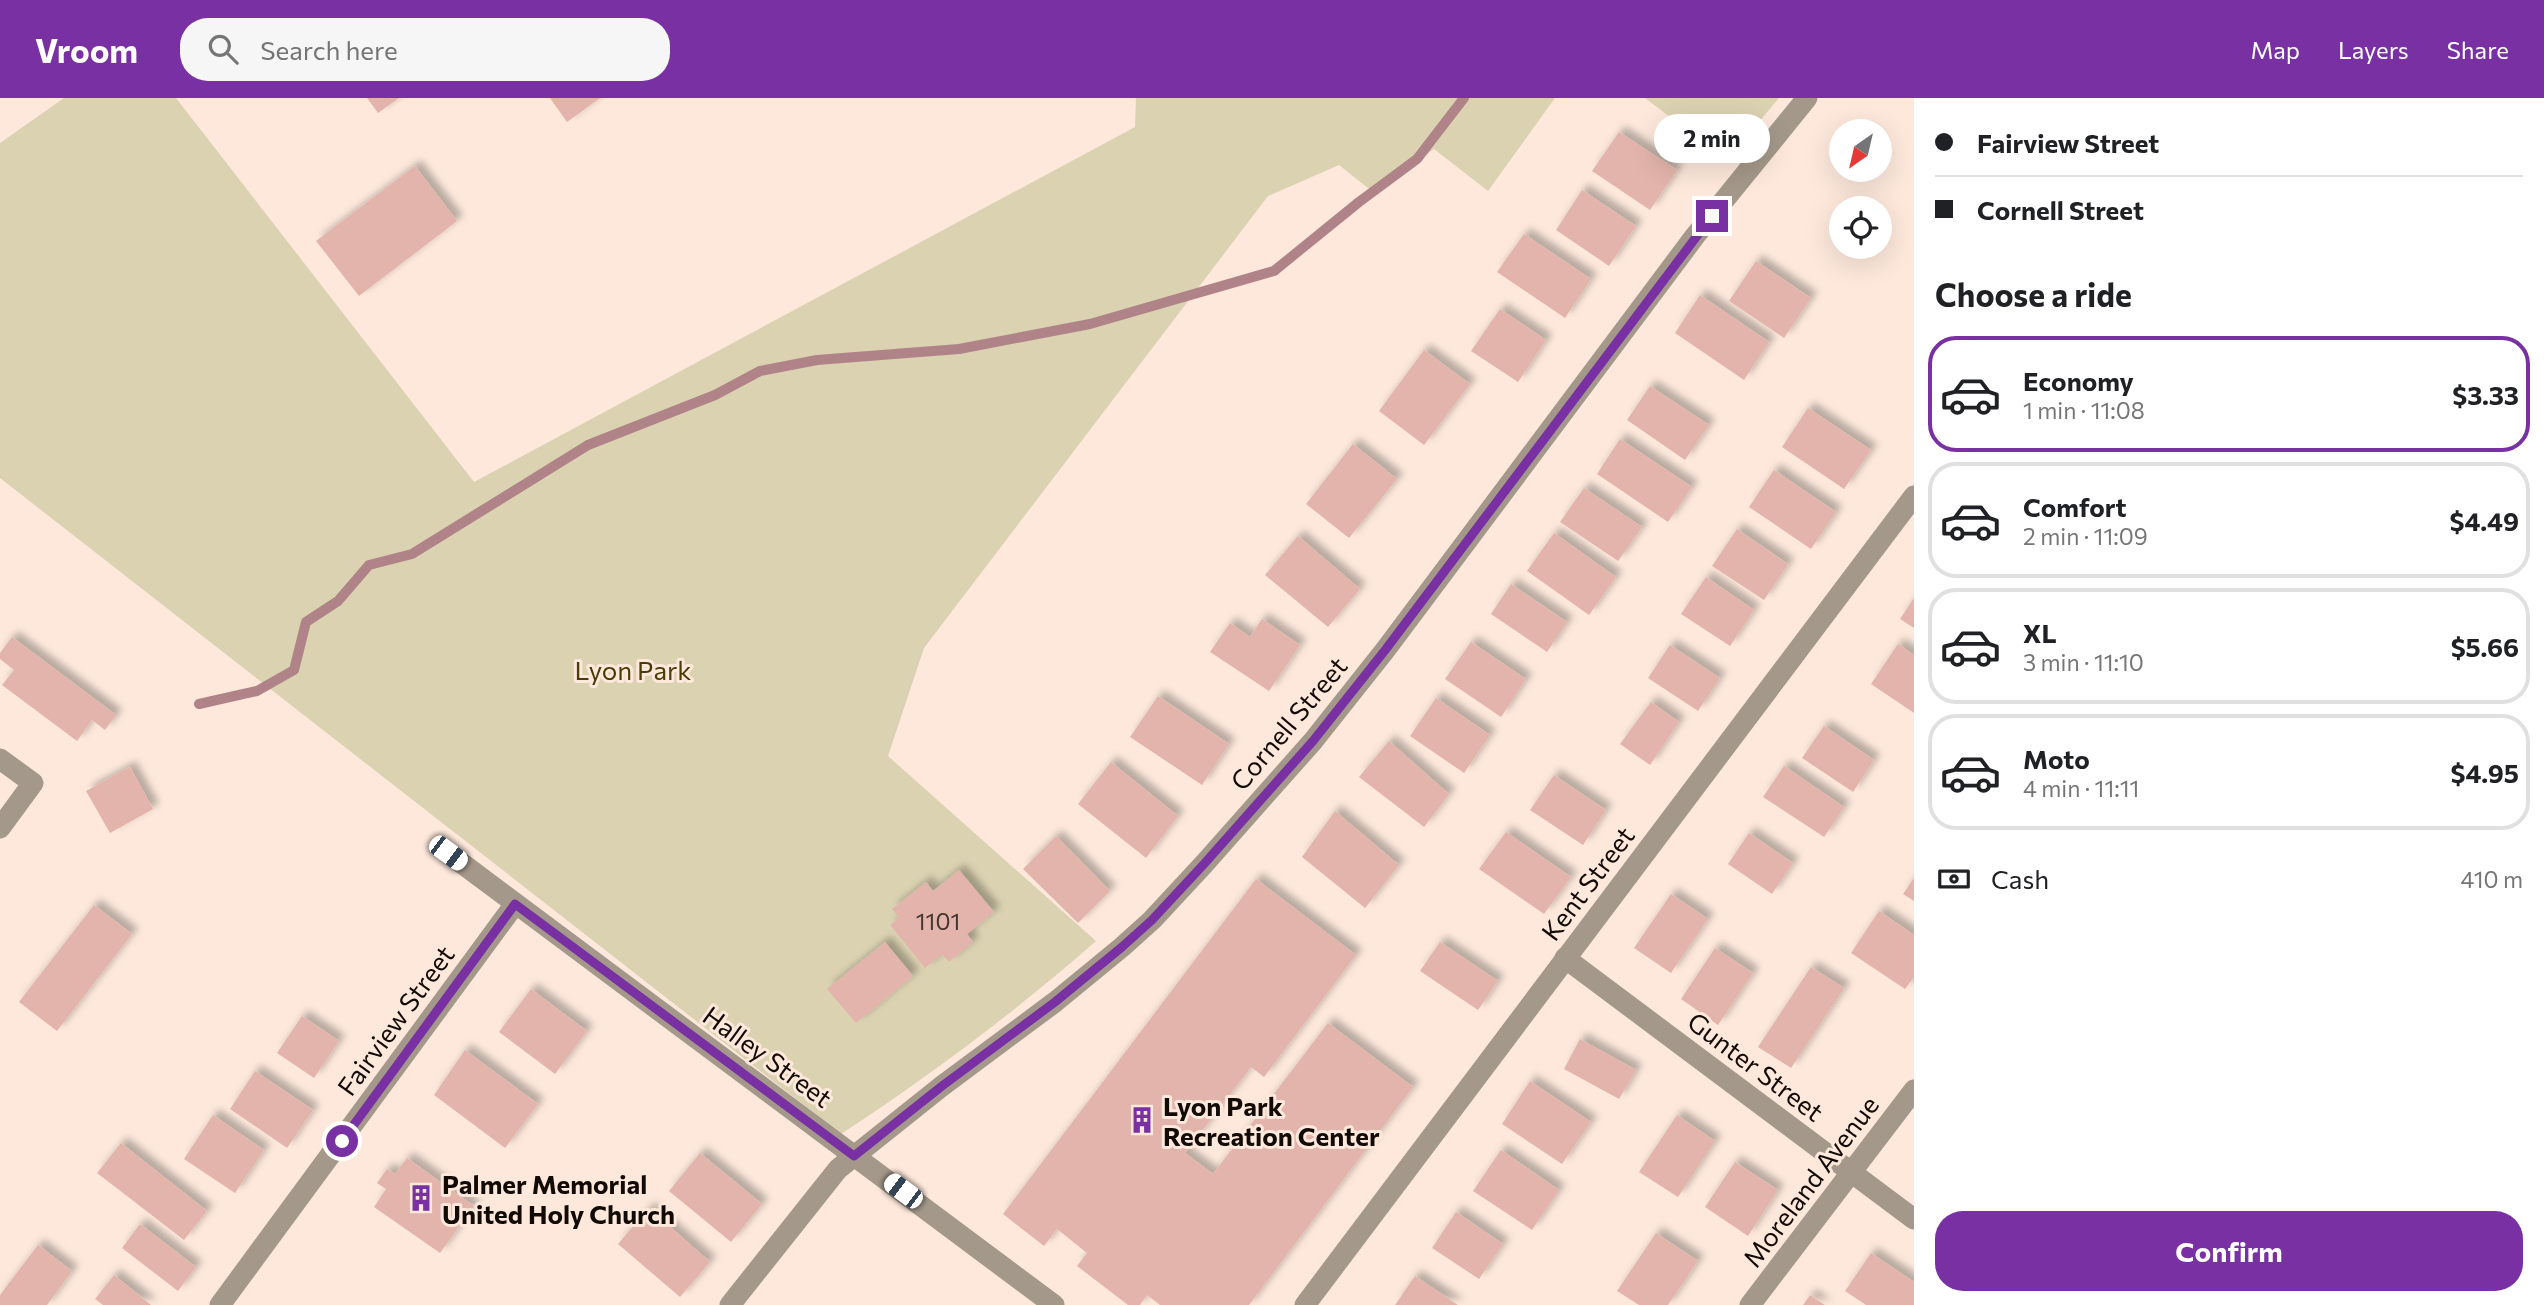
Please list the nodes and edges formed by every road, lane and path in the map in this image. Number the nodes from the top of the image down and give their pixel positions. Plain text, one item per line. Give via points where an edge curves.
1 (1807, 98) edge
2 (1914, 496) edge
3 (0, 759) edge
4 (0, 828) edge
5 (448, 853) dead end
6 (515, 904) junction
7 (1565, 958) junction
8 (1914, 1090) edge
9 (854, 1156) junction
10 (1852, 1173) junction
11 (1914, 1219) edge
12 (220, 1305) edge
13 (730, 1305) edge
14 (1054, 1305) edge
15 (1305, 1305) edge
16 (1750, 1305) edge

1 - 9 street, Cornell Street via 1695,236 1378,660 1204,864 1122,947
2 - 7 street, Kent Street
3 - 4 street via 33,783
5 - 6 street, Halley Street
6 - 9 street, Halley Street
6 - 12 street, Fairview Street
7 - 10 street, Gunter Street
7 - 15 street, Kent Street
8 - 10 street, Moreland Avenue
9 - 13 street, Cornell Street via 838,1169
9 - 14 street, Halley Street
10 - 11 street, Gunter Street
10 - 16 street, Moreland Avenue

